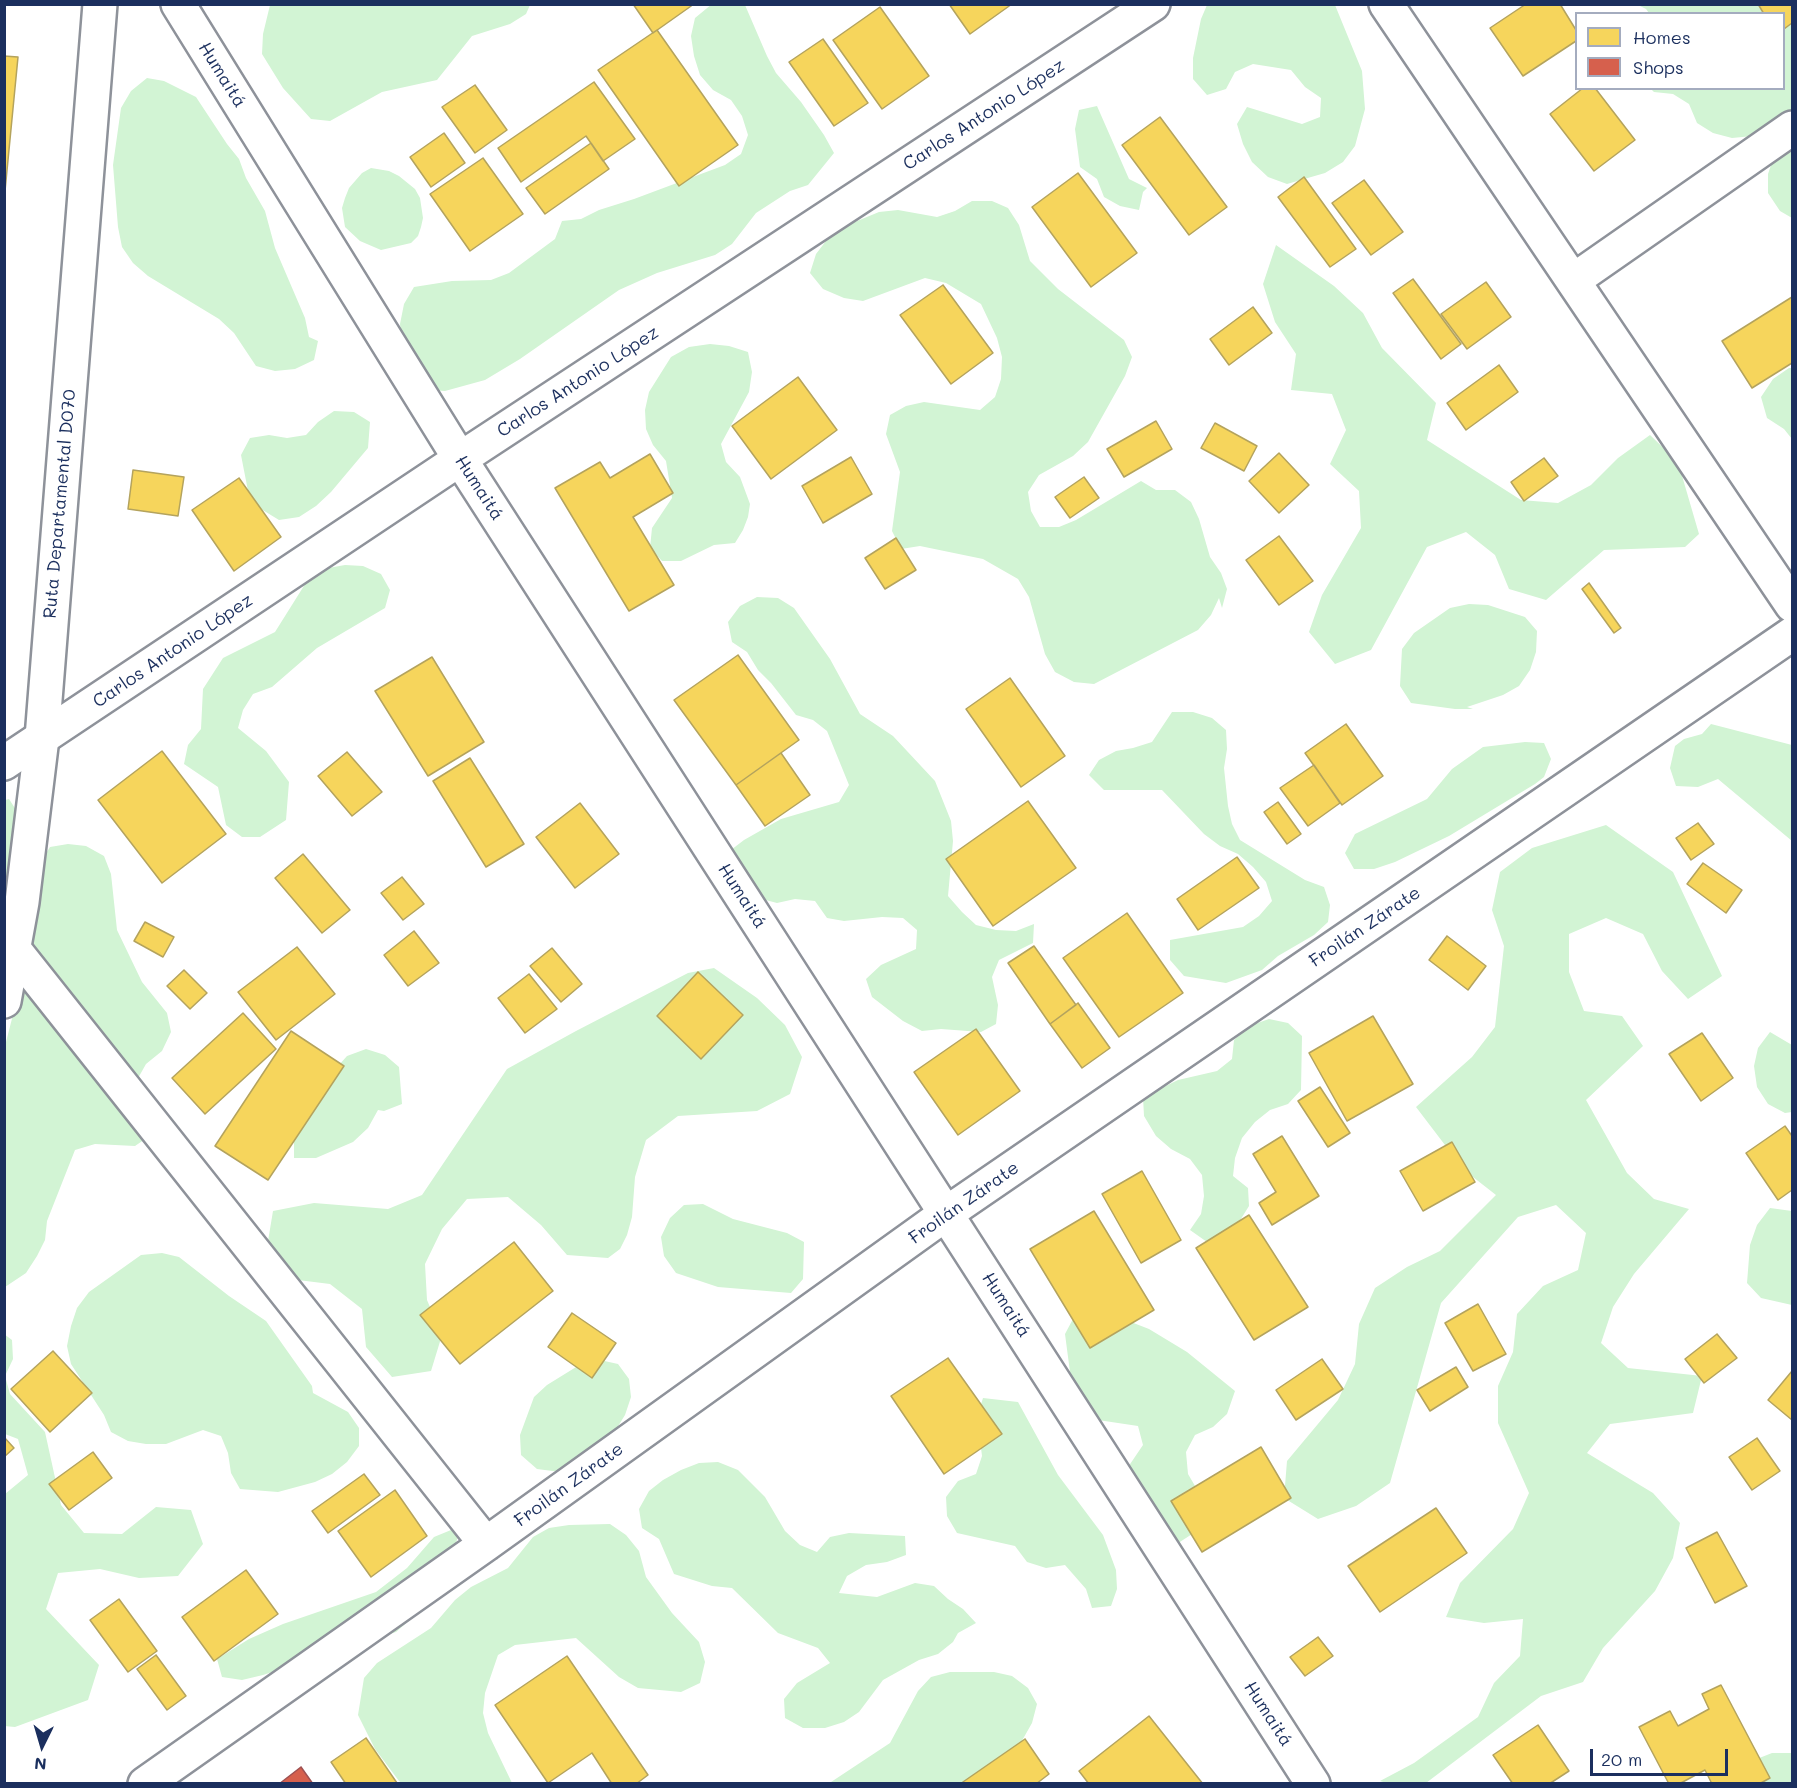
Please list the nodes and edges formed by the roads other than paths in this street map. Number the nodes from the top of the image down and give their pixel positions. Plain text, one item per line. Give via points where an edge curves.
1 (100, 4) edge
2 (178, 4) edge
3 (1153, 4) edge
4 (1386, 4) edge
5 (1792, 128) edge
6 (1574, 280) junction
7 (460, 459) junction
8 (1792, 605) edge
9 (1792, 634) edge
10 (42, 738) junction
11 (4, 763) edge
12 (14, 948) junction
13 (4, 1001) edge
14 (947, 1214) junction
15 (486, 1544) junction
16 (145, 1784) edge
17 (1313, 1784) edge

1 - 10 street, Ruta Departamental D070
2 - 7 street, Humaitá
3 - 7 street, Carlos Antonio López
4 - 6 street
5 - 6 street
6 - 8 street
7 - 10 street, Carlos Antonio López
7 - 14 street, Humaitá
9 - 14 street, Froilán Zárate
10 - 11 street, Carlos Antonio López
10 - 12 street, Ruta Departamental D070
12 - 13 street, Ruta Departamental D070
12 - 15 street
14 - 15 street, Froilán Zárate
14 - 17 street, Humaitá
15 - 16 street, Froilán Zárate

